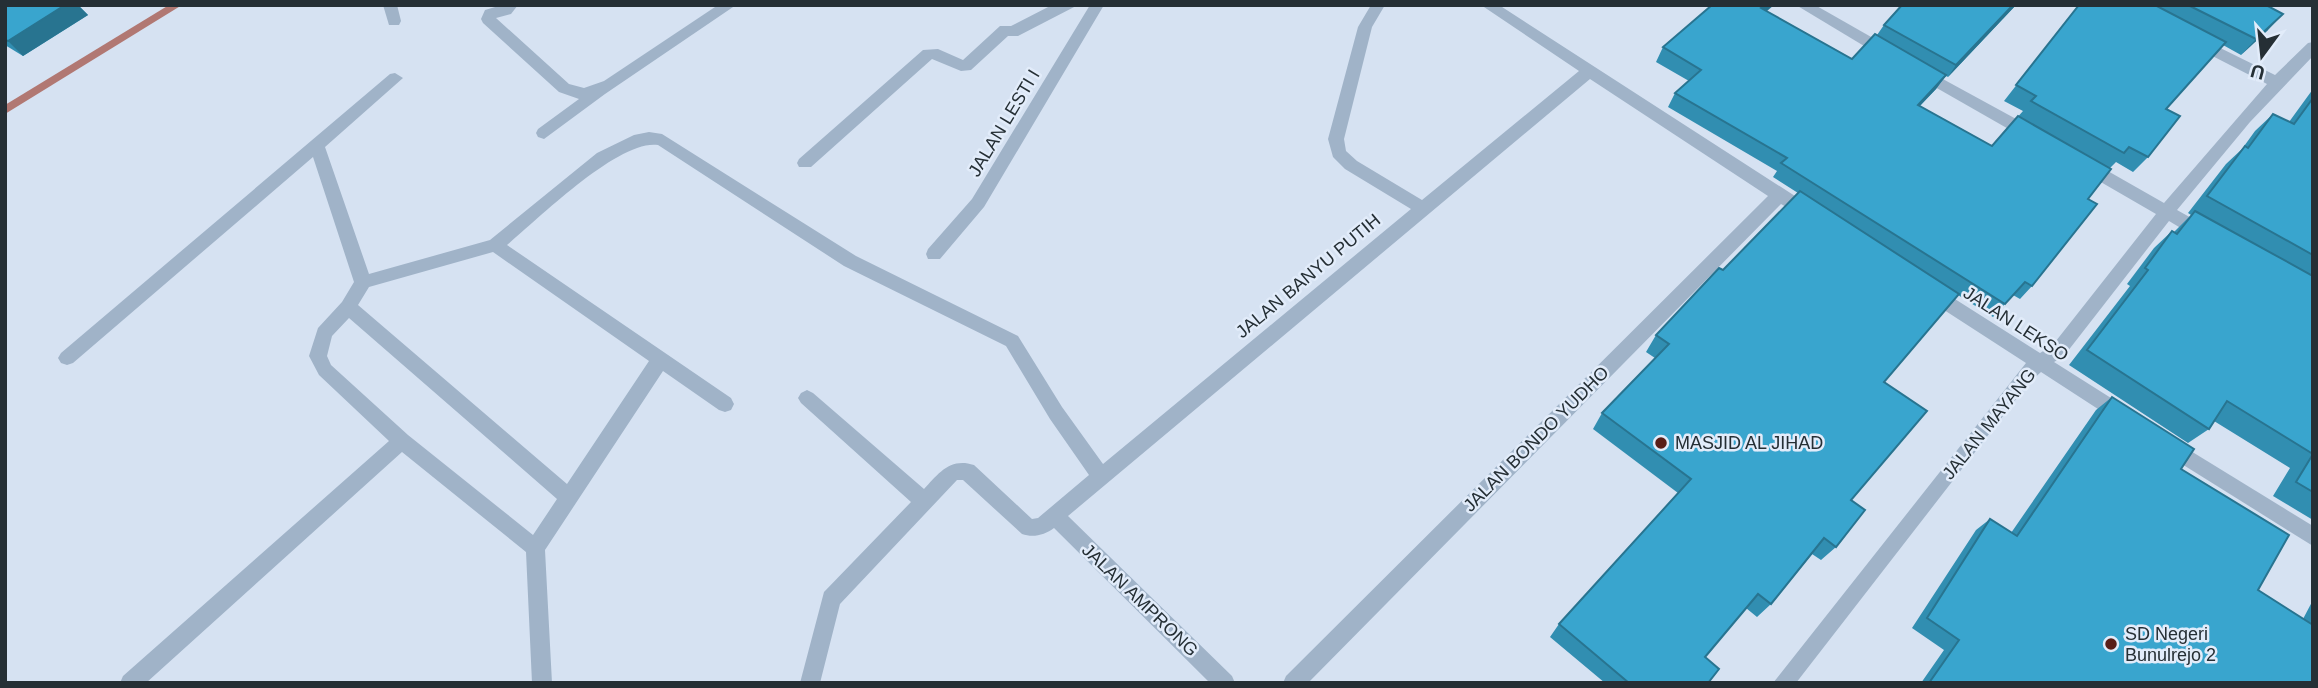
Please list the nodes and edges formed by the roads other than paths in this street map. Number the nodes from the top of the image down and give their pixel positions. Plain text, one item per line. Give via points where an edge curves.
1 (390, 5) edge
2 (511, 5) edge
3 (729, 5) edge
4 (1071, 5) edge
5 (1097, 5) edge
6 (1378, 5) edge
7 (1488, 5) edge
8 (1803, 5) edge
9 (394, 21) dead end
10 (2182, 35) edge
11 (2313, 47) edge
12 (1590, 70) junction
13 (395, 78) dead end
14 (2276, 82) junction
15 (598, 92) junction
16 (544, 133) dead end
17 (2046, 143) edge
18 (317, 146) junction
19 (2070, 157) edge
20 (805, 163) dead end
21 (1779, 195) junction
22 (1422, 208) junction
23 (2167, 212) junction
24 (1824, 224) edge
25 (2216, 240) edge
26 (495, 245) junction
27 (934, 254) dead end
28 (363, 282) junction
29 (1915, 282) edge
30 (348, 307) junction
31 (67, 358) dead end
32 (660, 360) junction
33 (2039, 362) junction
34 (807, 398) dead end
35 (725, 404) dead end
36 (402, 442) junction
37 (1101, 476) junction
38 (569, 497) junction
39 (924, 501) junction
40 (1056, 517) junction
41 (2313, 537) edge
42 (535, 548) junction
43 (130, 683) edge
44 (542, 683) edge
45 (810, 683) edge
46 (1225, 683) edge
47 (1293, 683) edge
48 (1783, 683) edge

1 - 9 street
2 - 15 street via 488,19 564,88 580,94
3 - 15 street
4 - 20 street via 1013,32 1005,30 966,66 930,52
5 - 27 street, JALAN LESTI I via 978,203
6 - 22 street via 1365,27 1336,139 1339,153 1350,166
7 - 12 street
8 - 17 street
10 - 14 street
11 - 14 street, JALAN MAYANG
12 - 21 street
12 - 22 street, JALAN BANYU PUTIH
13 - 18 street
14 - 23 street, JALAN MAYANG
15 - 16 street
18 - 28 street
18 - 31 street
19 - 23 street
21 - 24 street
21 - 47 street, JALAN BONDO YUDHO
22 - 37 street, JALAN BANYU PUTIH
23 - 25 street
23 - 33 street, JALAN MAYANG via 2058,351
26 - 28 street
26 - 32 street
26 - 37 street via 603,158 634,141 662,140 850,261 1012,341
28 - 30 street
29 - 33 street, JALAN LEKSO
30 - 36 street via 324,333 318,356 325,370
30 - 38 street
32 - 35 street
32 - 38 street
33 - 41 street, JALAN LEKSO
33 - 48 street, JALAN MAYANG
34 - 39 street
36 - 42 street
36 - 43 street
37 - 40 street, JALAN BANYU PUTIH
38 - 42 street
39 - 40 street via 952,472 963,470 1029,528
39 - 45 street via 831,599
40 - 46 street, JALAN AMPRONG
42 - 44 street

